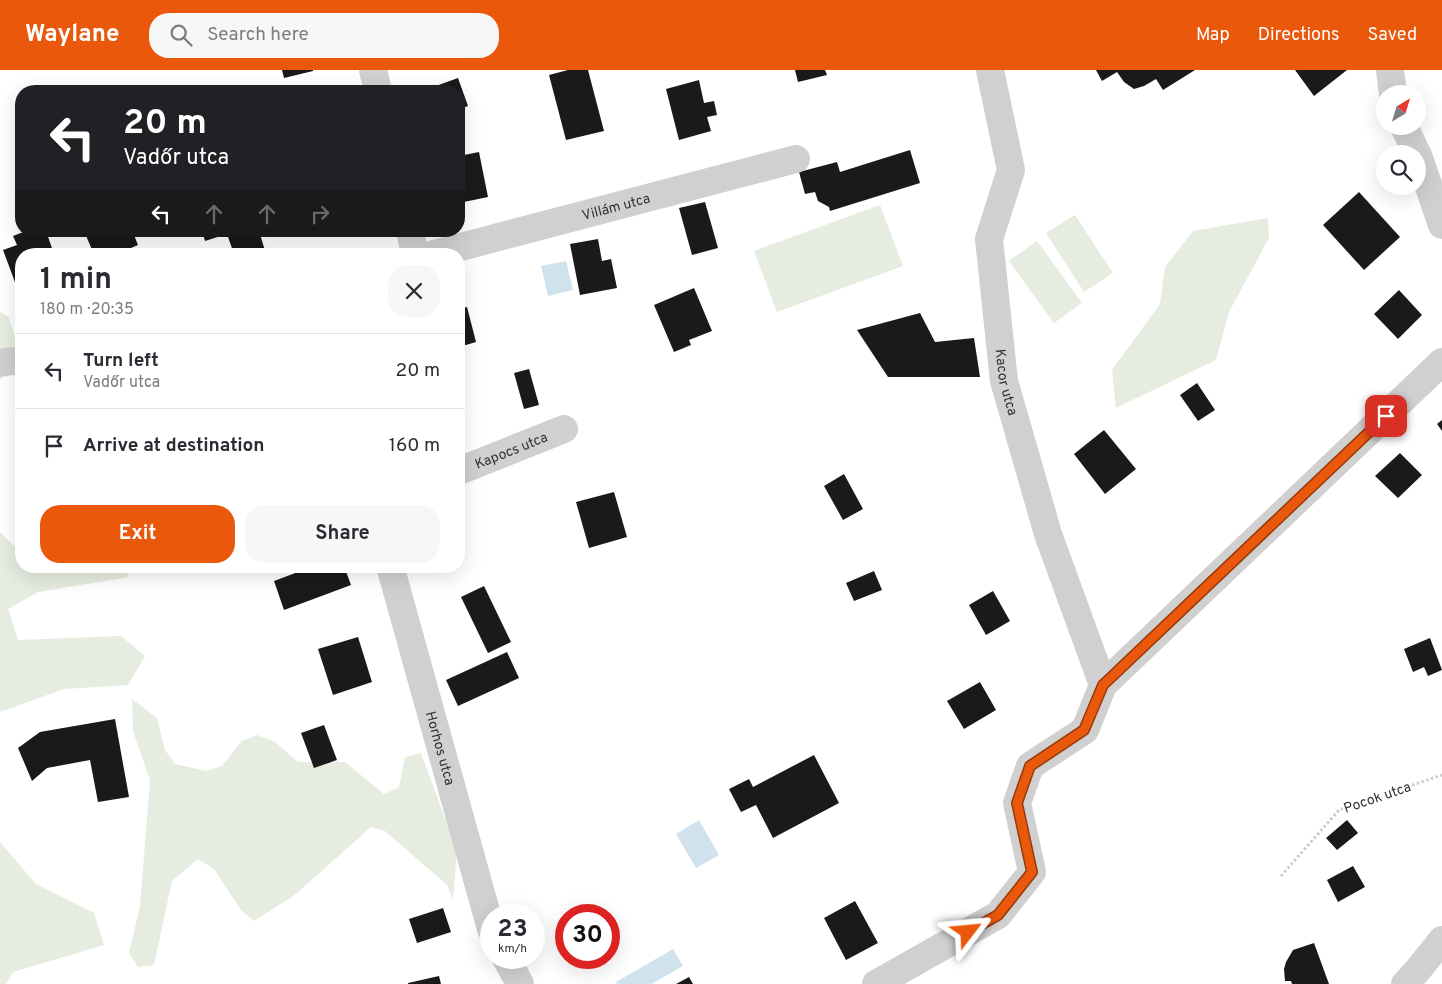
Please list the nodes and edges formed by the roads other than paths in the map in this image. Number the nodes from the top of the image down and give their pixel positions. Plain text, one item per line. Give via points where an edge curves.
1 (373, 70) edge
2 (990, 70) edge
3 (1390, 70) edge
4 (377, 85) edge
5 (1391, 85) edge
6 (796, 159) dead end
7 (1426, 180) edge
8 (1442, 225) edge
9 (457, 248) edge
10 (15, 361) edge
11 (1442, 362) edge
12 (0, 364) edge
13 (564, 429) dead end
14 (465, 469) edge
15 (392, 573) edge
16 (1103, 685) junction
17 (484, 904) edge
18 (1442, 940) edge
19 (512, 969) edge
20 (520, 984) edge
21 (876, 984) edge
22 (1405, 984) edge

1 - 4 street
2 - 16 street, Kacor utca via 1012,170 989,238 1004,381 1048,534
3 - 5 street
6 - 9 street, Villám utca
7 - 8 street
10 - 12 street
11 - 16 street
13 - 14 street, Kapocs utca
15 - 17 street, Horhos utca
16 - 21 street via 1084,730 1030,766 1017,803 1032,872 998,915
18 - 22 street
19 - 20 street

